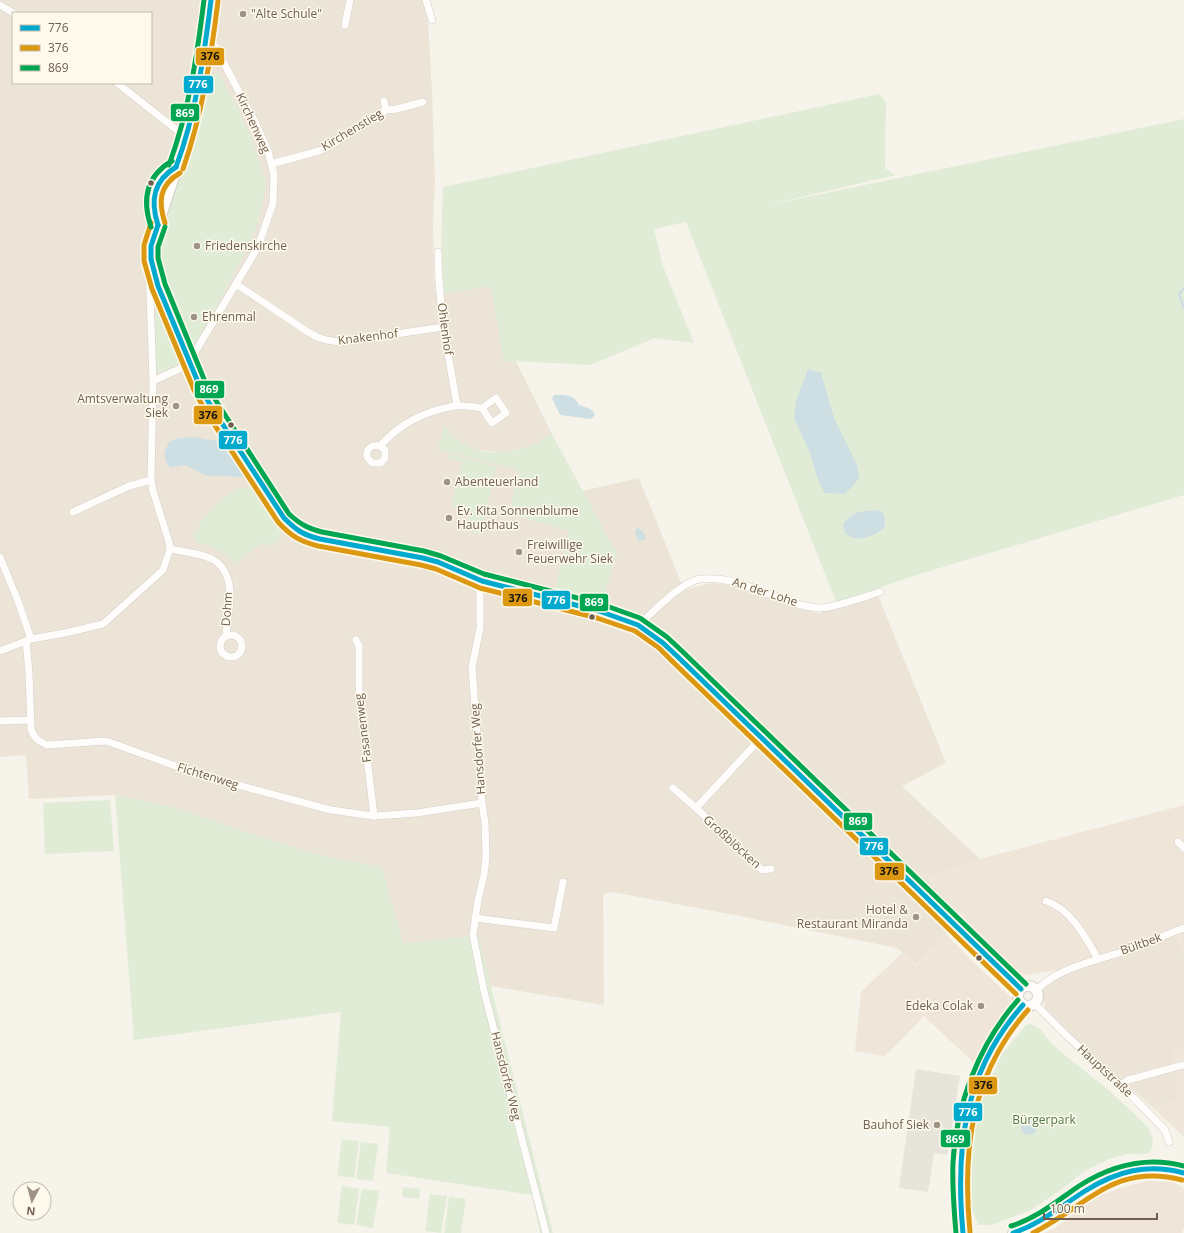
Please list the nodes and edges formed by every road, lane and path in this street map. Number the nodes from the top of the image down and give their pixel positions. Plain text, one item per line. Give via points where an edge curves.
1 (211, 0) edge
2 (350, 0) edge
3 (426, 0) edge
4 (0, 5) edge
5 (12, 12) edge
6 (432, 20) dead end
7 (345, 25) dead end
8 (205, 43) junction
9 (118, 84) edge
10 (384, 102) dead end
11 (423, 102) dead end
12 (386, 110) junction
13 (187, 138) junction
14 (271, 164) junction
15 (438, 252) dead end
16 (149, 265) dead end
17 (236, 284) junction
18 (444, 327) junction
19 (190, 363) junction
20 (152, 381) junction
21 (457, 406) junction
22 (482, 408) dead end
23 (380, 446) dead end
24 (151, 480) junction
25 (73, 512) dead end
26 (170, 549) junction
27 (0, 557) edge
28 (482, 581) junction
29 (880, 592) dead end
30 (638, 625) junction
31 (227, 636) dead end
32 (29, 640) junction
33 (356, 640) dead end
34 (0, 651) edge
35 (31, 720) junction
36 (0, 721) edge
37 (761, 738) junction
38 (673, 788) dead end
39 (482, 803) junction
40 (696, 808) junction
41 (374, 816) junction
42 (771, 869) dead end
43 (563, 882) dead end
44 (1046, 902) dead end
45 (475, 918) junction
46 (1184, 928) edge
47 (1098, 960) junction
48 (1021, 989) junction
49 (1036, 990) junction
50 (1035, 1004) junction
51 (1024, 1005) junction
52 (1184, 1065) edge
53 (1121, 1085) junction
54 (1169, 1142) dead end
55 (1184, 1173) edge
56 (546, 1233) edge
57 (963, 1233) edge
58 (1013, 1233) edge

1 - 8 street
2 - 7 street
3 - 6 street
4 - 5 street
8 - 13 street
8 - 14 street, Kirchenweg via 215,46 256,124
9 - 13 street
10 - 12 street, Kirchenstieg
11 - 12 street, Kirchenstieg
12 - 14 street, Kirchenstieg via 330,146
13 - 19 street via 151,246 151,259 158,286
14 - 17 street, Kirchenweg via 274,174 273,203 258,248
15 - 18 street, Ohlenhof via 438,278
16 - 20 street
17 - 18 street, Knakenhof via 317,338 328,341 341,342
17 - 19 street, Kirchenweg
18 - 21 street, Ohlenhof
19 - 20 street
19 - 28 street via 212,408 276,508 294,528 305,535 320,539 431,560
20 - 24 street
21 - 22 street
21 - 23 street via 419,416 406,423
24 - 25 street via 129,486
24 - 26 street
26 - 31 street, Dohm via 211,558 224,570 229,583
26 - 32 street via 163,570 104,624
27 - 32 street, Fichtenweg via 18,601
28 - 30 street via 599,611
28 - 39 street, Hansdorfer Weg via 480,628 472,667
29 - 30 street, An der Lohe via 820,608 790,601 750,586 707,578 696,580 679,590
30 - 37 street via 663,643
32 - 34 street
32 - 35 street, Fichtenweg
33 - 41 street, Fasanenweg via 359,646 359,692
35 - 36 street
35 - 41 street, Fichtenweg via 33,736 39,742 48,745 112,743 200,775 331,810
37 - 40 street, Großblöcken
37 - 48 street
38 - 40 street, Großblöcken
39 - 41 street, Fichtenweg via 417,813
39 - 45 street, Hansdorfer Weg via 486,857
40 - 42 street, Großblöcken via 762,870
43 - 45 street via 554,928
44 - 47 street via 1054,904 1076,923
45 - 56 street, Hansdorfer Weg via 473,935 484,991
46 - 47 street, Bültbek
47 - 49 street, Bültbek via 1059,973
48 - 49 street via 1028,986
48 - 51 street via 1018,996
49 - 50 street via 1038,999
50 - 51 street
50 - 53 street, Hauptstraße
51 - 57 street via 1002,1032 985,1062 967,1112 959,1163
52 - 53 street via 1128,1080
53 - 54 street, Hauptstraße via 1165,1130
55 - 58 street via 1165,1168 1144,1168 1111,1176 1082,1192 1041,1222

